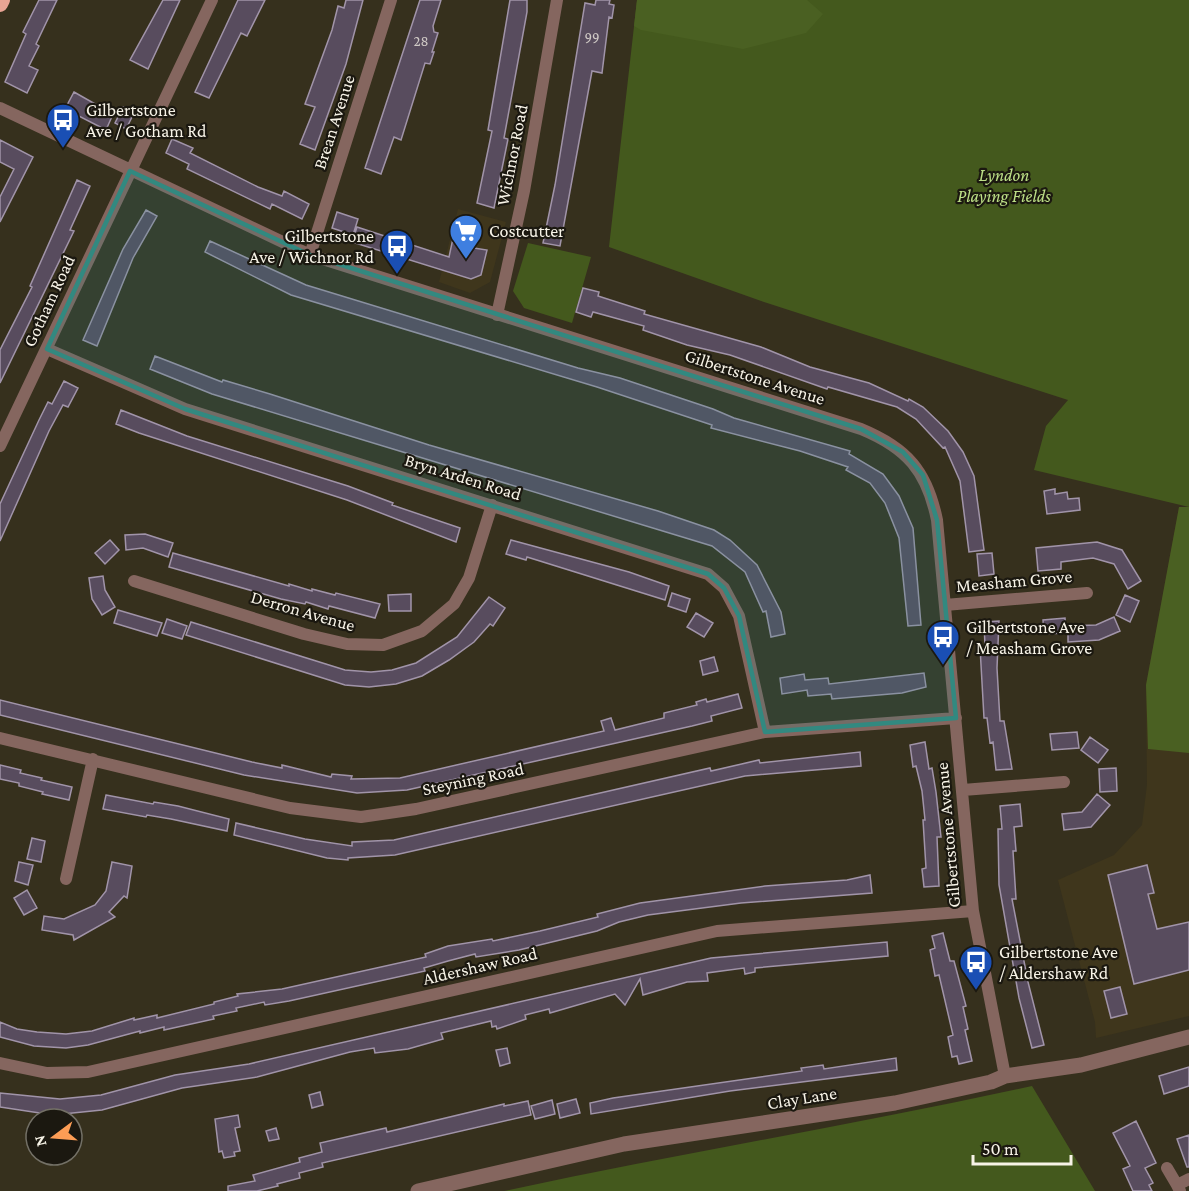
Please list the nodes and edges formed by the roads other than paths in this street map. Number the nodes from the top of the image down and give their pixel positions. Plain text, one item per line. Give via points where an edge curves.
1 (212, 0) edge
2 (391, 0) edge
3 (557, 0) edge
4 (0, 108) edge
5 (130, 171) junction
6 (310, 255) junction
7 (497, 315) junction
8 (47, 349) junction
9 (0, 446) edge
10 (492, 504) junction
11 (134, 581) dead end
12 (1087, 593) dead end
13 (945, 605) junction
14 (956, 718) junction
15 (765, 732) junction
16 (0, 738) edge
17 (93, 759) junction
18 (1064, 782) dead end
19 (963, 790) junction
20 (66, 879) dead end
21 (973, 911) junction
22 (1189, 1037) edge
23 (0, 1063) edge
24 (1005, 1076) junction
25 (1167, 1168) dead end
26 (1189, 1179) edge
27 (1178, 1188) edge
28 (418, 1191) edge

1 - 5 street, Gotham Road
2 - 6 street, Brean Avenue
3 - 7 street, Wichnor Road via 524,191
4 - 5 street, Gilbertstone Avenue
5 - 6 street, Gilbertstone Avenue
5 - 8 street, Gotham Road
6 - 7 street, Gilbertstone Avenue
7 - 13 street, Gilbertstone Avenue via 884,439 903,452 922,475 932,497
8 - 9 street, Gotham Road
8 - 10 street, Bryn Arden Road via 185,409
10 - 11 street, Derron Avenue via 469,578 454,604 422,631 383,645 347,644 304,634
10 - 15 street, Bryn Arden Road via 708,574 724,588 739,616
12 - 13 street, Measham Grove
13 - 14 street, Gilbertstone Avenue
14 - 15 street, Steyning Road
14 - 19 street, Gilbertstone Avenue
15 - 17 street, Steyning Road via 460,800 361,818 290,808
16 - 17 street, Steyning Road
17 - 20 street
18 - 19 street
19 - 21 street, Gilbertstone Avenue
21 - 23 street, Aldershaw Road via 717,931 88,1072 47,1073
21 - 24 street, Gilbertstone Avenue
22 - 24 street, Clay Lane via 1081,1065
24 - 28 street, Clay Lane via 895,1103 624,1144
25 - 27 street
26 - 27 street

